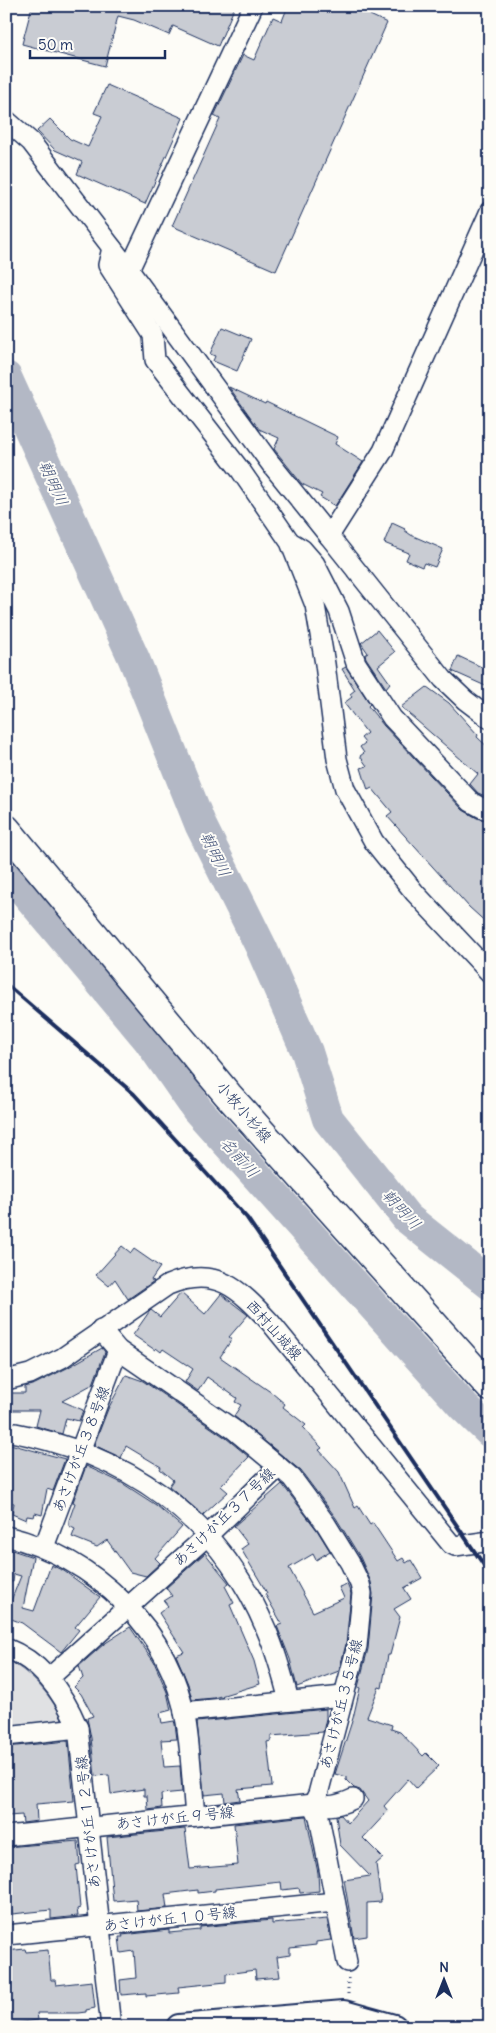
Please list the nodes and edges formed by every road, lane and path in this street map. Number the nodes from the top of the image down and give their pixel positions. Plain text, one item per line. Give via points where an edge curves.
1 (253, 6) edge
2 (6, 120) edge
3 (490, 211) edge
4 (112, 248) junction
5 (129, 270) junction
6 (329, 536) junction
7 (290, 542) junction
8 (490, 719) edge
9 (490, 810) edge
10 (6, 829) edge
11 (490, 973) edge
12 (101, 1330) junction
13 (118, 1350) junction
14 (6, 1380) edge
15 (490, 1388) edge
16 (6, 1431) edge
17 (81, 1450) junction
18 (279, 1467) junction
19 (208, 1535) junction
20 (6, 1536) edge
21 (490, 1541) edge
22 (44, 1547) junction
23 (128, 1606) junction
24 (6, 1648) edge
25 (49, 1678) junction
26 (344, 1696) junction
27 (289, 1701) junction
28 (184, 1712) junction
29 (78, 1728) junction
30 (6, 1736) edge
31 (353, 1799) dead end
32 (313, 1804) junction
33 (195, 1816) junction
34 (89, 1826) junction
35 (6, 1836) edge
36 (335, 1902) junction
37 (100, 1926) junction
38 (6, 1935) edge
39 (347, 1962) dead end
40 (111, 2027) edge
41 (179, 2027) edge
42 (394, 2027) edge

1 - 5 street
2 - 4 street via 31,142
3 - 6 street via 383,451
4 - 5 street
4 - 7 street via 108,265 153,335 155,360
5 - 6 street via 271,464
6 - 8 street via 443,679
7 - 9 street via 302,549 315,564 339,611 356,663 392,718 470,802
7 - 11 street via 315,605 337,759 346,789 374,842 415,893
10 - 15 main road, 小牧小杉線 via 228,1095
12 - 13 street, あさけが丘３７号線
12 - 14 street, 西村山城線 via 42,1369
12 - 21 street, 西村山城線 via 168,1285 185,1278 212,1278 225,1284 251,1302 270,1322 451,1544
13 - 17 street, あさけが丘３８号線
13 - 18 street, あさけが丘３７号線 via 233,1429
16 - 17 street
17 - 19 street via 145,1482
17 - 22 street, あさけが丘３８号線
18 - 19 street, あさけが丘３７号線
18 - 26 street, あさけが丘３５号線 via 316,1508 360,1584 360,1622
19 - 23 street, あさけが丘３７号線
19 - 27 street via 256,1607 278,1661
20 - 22 street
22 - 23 street via 89,1572
23 - 25 street, あさけが丘３７号線
23 - 28 street via 161,1650
24 - 25 street, あさけが丘１２号線 via 27,1659
25 - 29 street, あさけが丘１２号線 via 69,1706
26 - 27 street
26 - 32 street, あさけが丘３５号線
27 - 28 street
28 - 33 street
29 - 30 street
29 - 34 street, あさけが丘１２号線
31 - 32 street, あさけが丘９号線 via 339,1805
32 - 33 street, あさけが丘９号線
32 - 36 street via 319,1817
33 - 34 street, あさけが丘９号線
34 - 35 street, あさけが丘９号線
34 - 37 street, あさけが丘１２号線
36 - 37 street, あさけが丘１０号線
36 - 39 street
37 - 38 street, あさけが丘１０号線
37 - 40 street, あさけが丘１２号線
41 - 42 street via 344,2013

